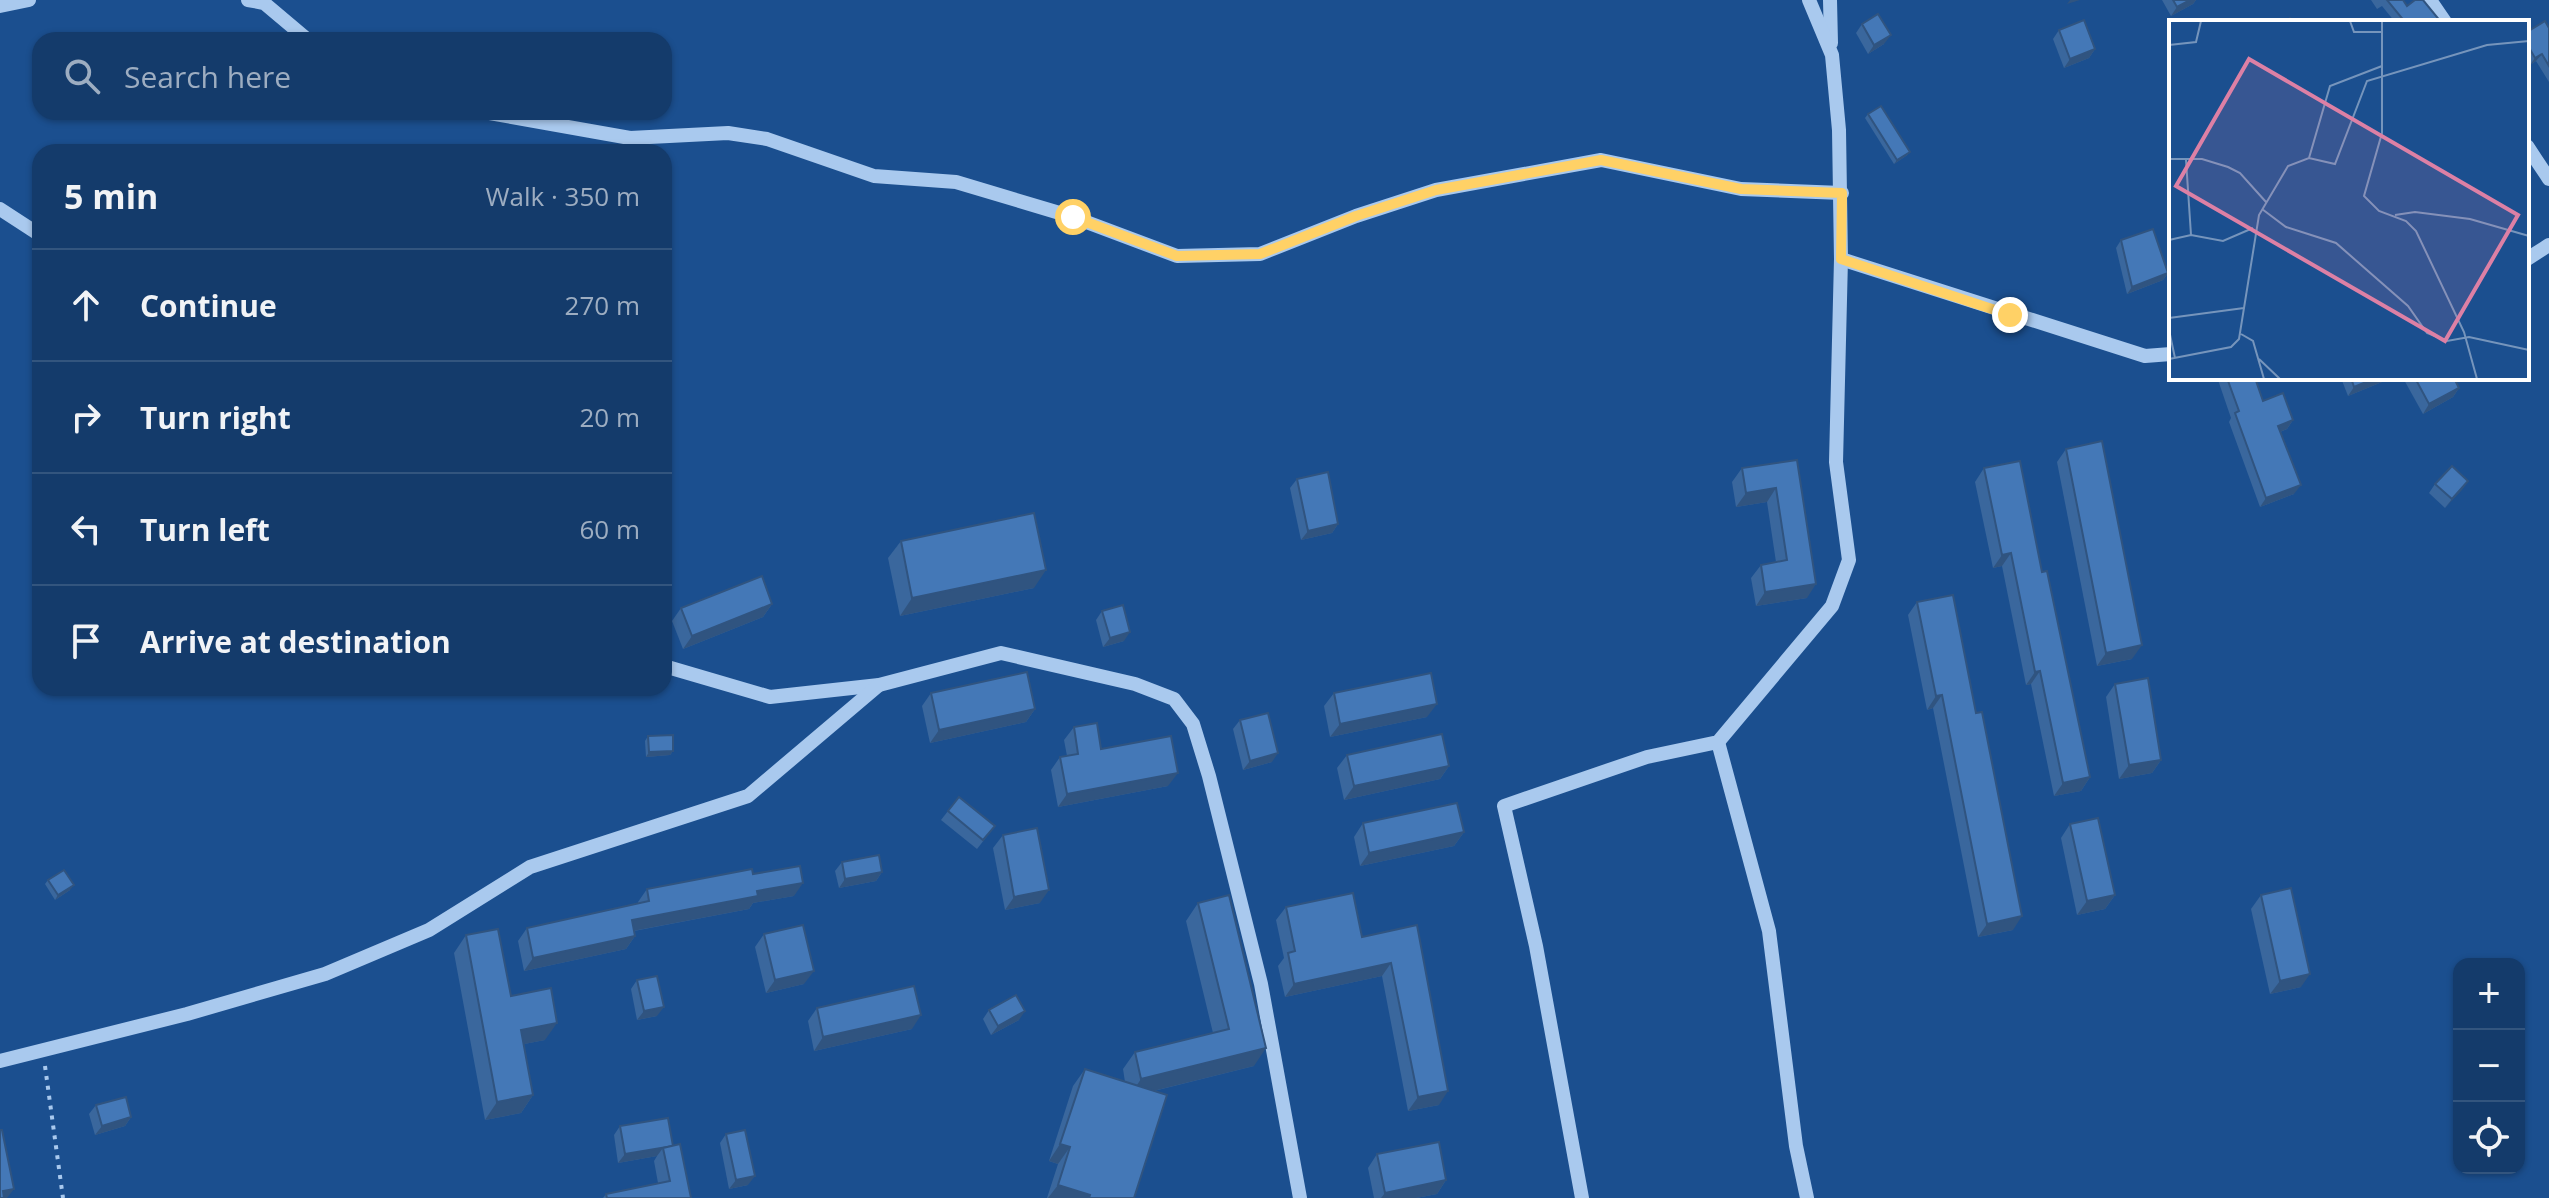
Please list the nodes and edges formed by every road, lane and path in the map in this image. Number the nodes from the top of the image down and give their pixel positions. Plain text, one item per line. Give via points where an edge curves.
1 (29, 0) edge
2 (248, 0) edge
3 (1809, 0) edge
4 (1830, 0) edge
5 (2430, 0) edge
6 (0, 6) edge
7 (2444, 20) edge
8 (298, 32) edge
9 (1832, 55) junction
10 (529, 120) edge
11 (2529, 149) edge
12 (2549, 179) edge
13 (1842, 193) junction
14 (0, 209) edge
15 (32, 230) edge
16 (2549, 245) edge
17 (2529, 258) edge
18 (1841, 259) junction
19 (2169, 354) edge
20 (672, 668) edge
21 (879, 685) junction
22 (1718, 742) junction
23 (43, 1052) junction
24 (0, 1061) edge
25 (63, 1198) edge
26 (1300, 1198) edge
27 (1582, 1198) edge
28 (1807, 1198) edge

1 - 6 street
2 - 8 street via 264,3
3 - 9 street
4 - 9 street
5 - 7 street
9 - 13 street
10 - 13 street via 630,138 728,133 767,139 874,176 956,182 1177,256 1260,254 1436,190 1601,160 1741,189
11 - 12 street
13 - 18 street
14 - 15 street
16 - 17 street
18 - 19 street via 2145,356
18 - 22 street via 1836,462 1849,560 1832,606
20 - 21 street via 770,697
21 - 23 street via 748,796 530,867 429,930 325,974
21 - 26 street via 1001,653 1135,684 1174,699 1193,724 1213,791 1261,984
22 - 27 street via 1647,757 1504,806 1536,946
22 - 28 street via 1769,931
23 - 24 street
23 - 25 path

